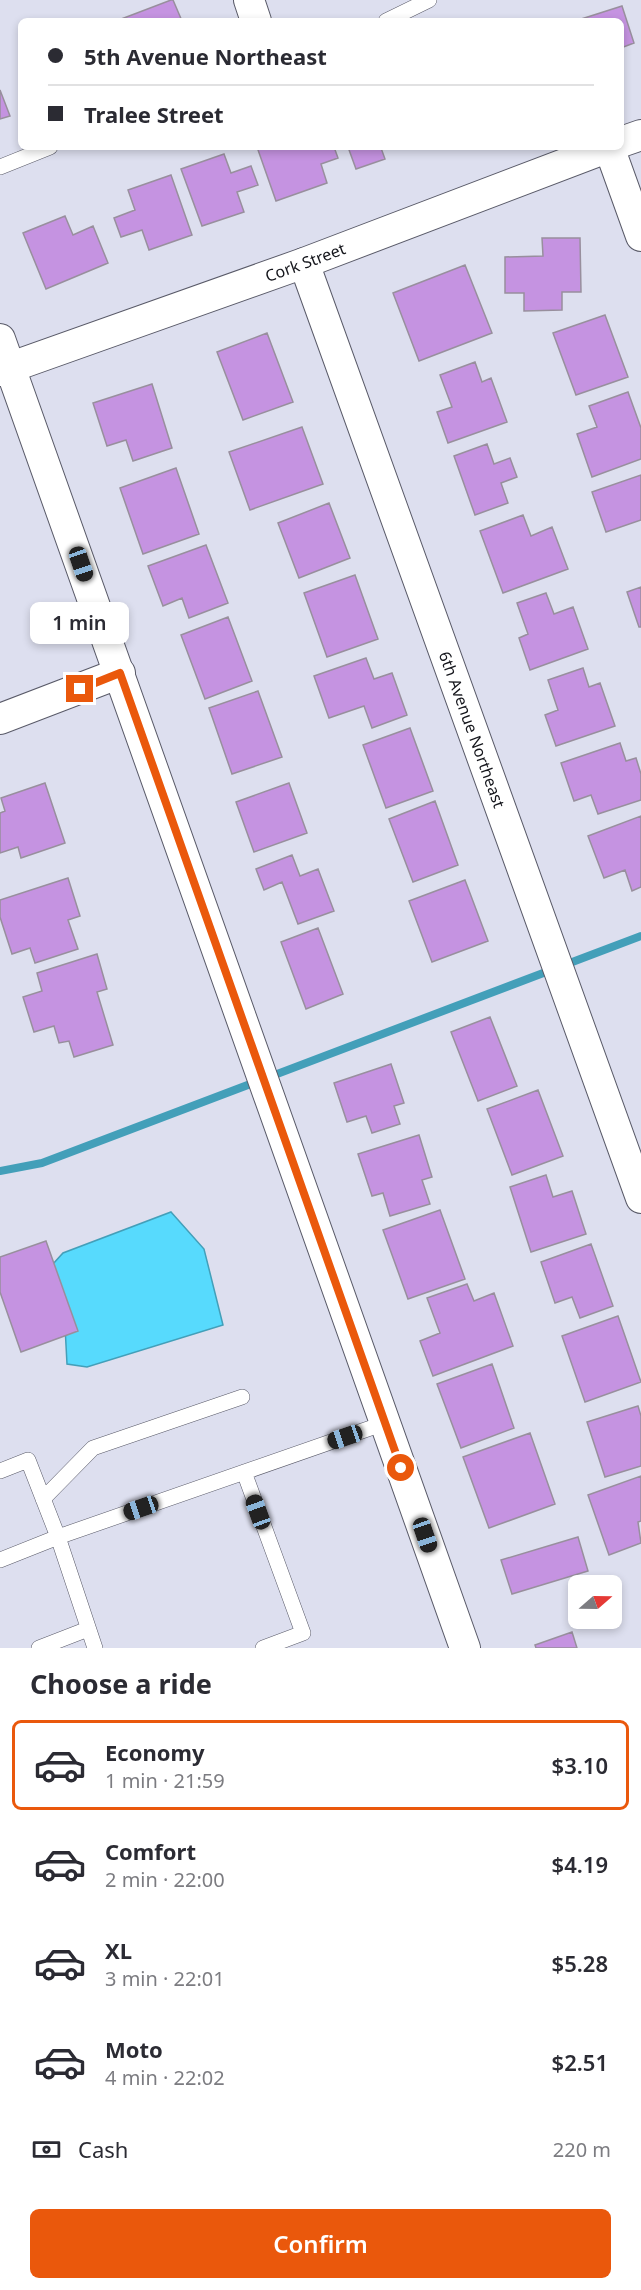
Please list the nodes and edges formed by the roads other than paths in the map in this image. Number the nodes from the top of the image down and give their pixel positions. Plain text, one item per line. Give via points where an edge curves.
1 (249, 0) edge
2 (429, 0) edge
3 (255, 18) edge
4 (392, 18) edge
5 (641, 135) edge
6 (624, 141) edge
7 (42, 150) edge
8 (601, 150) edge
9 (610, 150) edge
10 (0, 166) edge
11 (641, 236) edge
12 (304, 263) junction
13 (4, 359) edge
14 (120, 673) junction
15 (0, 719) edge
16 (641, 1198) edge
17 (242, 1397) dead end
18 (385, 1422) junction
19 (0, 1471) edge
20 (244, 1472) junction
21 (43, 1499) junction
22 (58, 1537) junction
23 (0, 1560) edge
24 (88, 1629) junction
25 (39, 1648) edge
26 (95, 1648) edge
27 (263, 1648) edge
28 (465, 1648) edge

1 - 3 street
2 - 4 lane
5 - 6 street
7 - 10 lane
8 - 12 street, Cork Street
9 - 11 street
12 - 13 street, Cork Street
12 - 16 street, 6th Avenue Northeast
13 - 14 street
14 - 15 street
14 - 18 street
17 - 21 lane via 93,1448
18 - 20 lane
18 - 28 street
19 - 21 lane via 28,1460
20 - 22 lane
20 - 27 lane via 303,1633
21 - 22 lane
22 - 23 lane
22 - 24 lane
24 - 25 lane
24 - 26 lane

